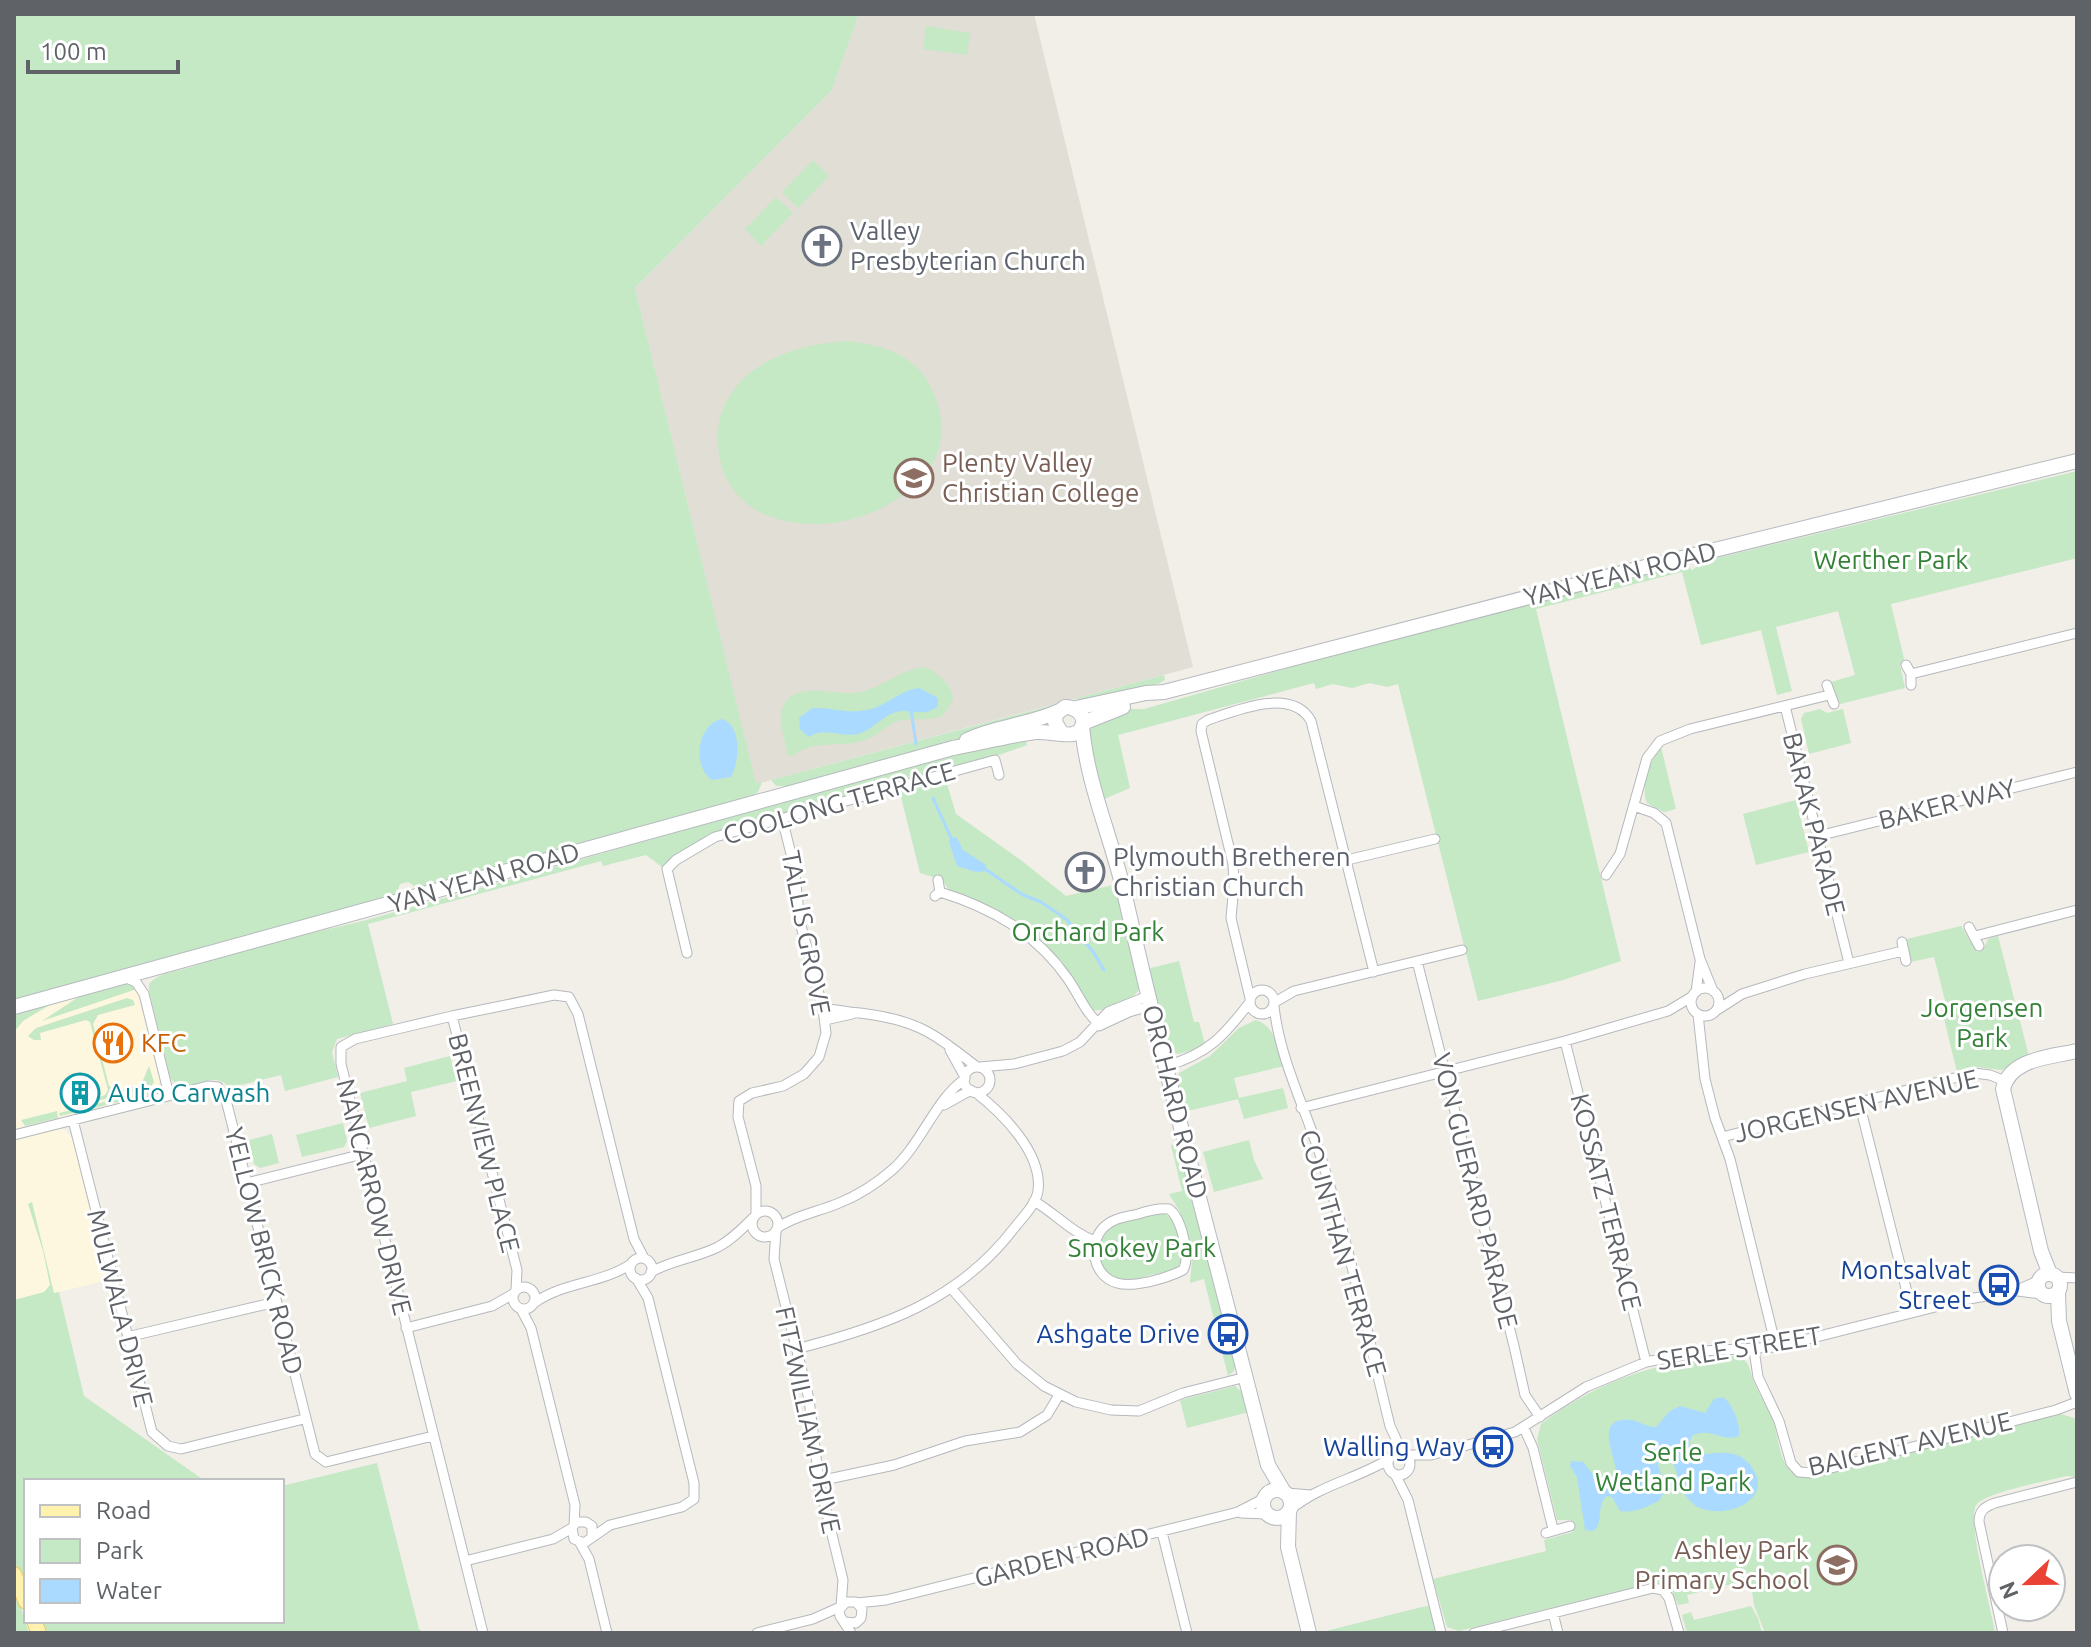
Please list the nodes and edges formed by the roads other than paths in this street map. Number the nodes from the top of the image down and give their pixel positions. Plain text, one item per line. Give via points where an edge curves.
1 (2077, 461) edge
2 (2077, 633) edge
3 (1909, 675) dead end
4 (1164, 692) junction
5 (1830, 695) dead end
6 (1785, 706) junction
7 (1076, 708) junction
8 (1059, 711) junction
9 (1083, 724) junction
10 (1064, 734) junction
11 (953, 748) junction
12 (2077, 772) edge
13 (999, 775) dead end
14 (1093, 787) junction
15 (1634, 806) junction
16 (782, 818) junction
17 (1818, 836) junction
18 (1435, 839) dead end
19 (1347, 860) junction
20 (1606, 875) dead end
21 (938, 880) dead end
22 (2077, 910) edge
23 (1975, 936) dead end
24 (1462, 950) dead end
25 (1904, 951) dead end
26 (687, 953) dead end
27 (1700, 959) junction
28 (1417, 961) junction
29 (1849, 963) junction
30 (1242, 965) junction
31 (163, 966) junction
32 (1374, 972) junction
33 (124, 977) junction
34 (1264, 991) junction
35 (1294, 991) junction
36 (1714, 992) junction
37 (144, 994) junction
38 (1694, 994) junction
39 (1742, 994) junction
40 (1250, 1000) junction
41 (1149, 1001) junction
42 (1275, 1004) junction
43 (14, 1007) edge
44 (823, 1009) junction
45 (1668, 1011) junction
46 (1715, 1011) junction
47 (855, 1013) junction
48 (1696, 1013) junction
49 (1261, 1015) junction
50 (452, 1016) junction
51 (825, 1020) junction
52 (1233, 1024) junction
53 (1097, 1026) junction
54 (1280, 1035) junction
55 (1565, 1041) junction
56 (1700, 1042) junction
57 (948, 1047) junction
58 (2077, 1051) edge
59 (1014, 1064) junction
60 (1166, 1066) junction
61 (979, 1067) junction
62 (1444, 1072) junction
63 (965, 1078) junction
64 (2005, 1081) junction
65 (989, 1082) junction
66 (973, 1091) junction
67 (169, 1095) junction
68 (1859, 1102) junction
69 (941, 1107) junction
70 (1301, 1108) junction
71 (998, 1112) junction
72 (73, 1120) junction
73 (14, 1135) edge
74 (1722, 1137) junction
75 (363, 1154) junction
76 (247, 1183) junction
77 (756, 1186) junction
78 (1034, 1201) junction
79 (770, 1212) junction
80 (800, 1215) junction
81 (754, 1217) junction
82 (776, 1230) junction
83 (759, 1235) junction
84 (731, 1238) junction
85 (634, 1239) junction
86 (1095, 1241) junction
87 (646, 1259) junction
88 (774, 1259) junction
89 (670, 1262) junction
90 (632, 1263) junction
91 (517, 1270) junction
92 (650, 1274) junction
93 (613, 1276) junction
94 (635, 1278) junction
95 (2077, 1279) edge
96 (2049, 1285) junction
97 (529, 1288) junction
98 (951, 1288) junction
99 (553, 1291) junction
100 (514, 1292) junction
101 (648, 1298) junction
102 (276, 1302) junction
103 (492, 1306) junction
104 (526, 1306) junction
105 (1912, 1312) junction
106 (406, 1328) junction
107 (127, 1337) junction
108 (1776, 1347) junction
109 (796, 1349) junction
110 (1754, 1350) junction
111 (1646, 1362) junction
112 (1246, 1377) junction
113 (2077, 1394) edge
114 (1059, 1395) junction
115 (2077, 1402) edge
116 (2077, 1408) edge
117 (2056, 1410) junction
118 (1540, 1417) junction
119 (304, 1419) junction
120 (1390, 1426) junction
121 (1524, 1428) junction
122 (433, 1436) junction
123 (1404, 1454) junction
124 (1431, 1455) junction
125 (1390, 1458) junction
126 (1268, 1465) junction
127 (1408, 1469) junction
128 (1365, 1473) junction
129 (1394, 1474) junction
130 (819, 1481) junction
131 (2077, 1482) edge
132 (1285, 1492) junction
133 (1311, 1495) junction
134 (1265, 1496) junction
135 (1408, 1500) junction
136 (575, 1505) junction
137 (1290, 1510) junction
138 (1238, 1512) junction
139 (1269, 1515) junction
140 (588, 1523) junction
141 (610, 1525) junction
142 (1570, 1526) dead end
143 (573, 1527) junction
144 (1162, 1532) junction
145 (553, 1539) junction
146 (585, 1540) junction
147 (1288, 1547) junction
148 (465, 1561) junction
149 (14, 1574) edge
150 (843, 1580) junction
151 (24, 1597) edge
152 (886, 1600) junction
153 (857, 1602) junction
154 (841, 1606) junction
155 (1553, 1613) junction
156 (862, 1617) junction
157 (813, 1619) junction
158 (844, 1622) junction
159 (483, 1633) edge
160 (607, 1633) edge
161 (757, 1633) edge
162 (851, 1633) edge
163 (859, 1633) edge
164 (1187, 1633) edge
165 (1309, 1633) edge
166 (1441, 1633) edge
167 (1474, 1633) edge
168 (1558, 1633) edge
169 (1679, 1633) edge
170 (2003, 1633) edge

1 - 4 main road, YAN YEAN ROAD
2 - 3 street
4 - 7 main road, YAN YEAN ROAD
4 - 9 main road, YAN YEAN ROAD
5 - 6 street
6 - 15 street, BARAK PARADE via 1666,737 1647,758
6 - 17 street, BARAK PARADE
7 - 8 main road
7 - 9 main road
8 - 10 main road via 1055,722
8 - 11 main road, YAN YEAN ROAD via 995,728
9 - 10 main road via 1075,734
9 - 14 main road, ORCHARD ROAD
10 - 11 main road, YAN YEAN ROAD via 1035,732
10 - 14 main road, ORCHARD ROAD
11 - 31 main road, YAN YEAN ROAD
12 - 17 street, BAKER WAY
13 - 16 street, COOLONG TERRACE via 995,760
14 - 41 main road, ORCHARD ROAD via 1120,872
15 - 20 street, BARAK PARADE via 1620,854
15 - 27 street via 1666,823
16 - 26 street, COOLONG TERRACE via 715,837 669,866
16 - 44 street, TALLIS GROVE via 800,922
17 - 29 street, BARAK PARADE
18 - 19 street
19 - 30 street via 1314,729 1304,711 1275,702 1205,722 1201,735 1233,864 1231,918
19 - 32 street
21 - 53 street via 938,894 990,910 1025,934 1059,968
22 - 23 street
24 - 28 street
25 - 29 street
27 - 36 street
27 - 38 street
28 - 32 street
28 - 62 street, VON GUERARD PARADE
29 - 39 street
30 - 34 street
30 - 40 street
31 - 33 main road, YAN YEAN ROAD
31 - 37 street via 146,981
32 - 35 street
33 - 37 street
33 - 43 main road, YAN YEAN ROAD
34 - 35 street
34 - 40 street
34 - 42 street
35 - 42 street
36 - 38 street via 1706,988
36 - 39 street
36 - 46 street via 1719,1001
37 - 67 street
38 - 45 street
38 - 48 street
39 - 46 street
40 - 49 street via 1252,1010
40 - 52 street
41 - 53 street
41 - 60 main road, ORCHARD ROAD
42 - 49 street
42 - 54 street, COUNTHAN TERRACE
44 - 47 street
44 - 51 street, TALLIS GROVE
45 - 48 street
45 - 55 street
46 - 48 street via 1706,1016
46 - 56 street
47 - 51 street
47 - 57 street via 912,1023
48 - 56 street
49 - 52 street
49 - 54 street, COUNTHAN TERRACE
50 - 75 street, NANCARROW DRIVE via 341,1047
50 - 85 street, NANCARROW DRIVE via 554,995 569,997 578,1014
50 - 91 street, BREENVIEW PLACE
51 - 77 street, TALLIS GROVE via 823,1045 813,1066 795,1081 739,1101 738,1117
52 - 60 street via 1203,1052
53 - 59 street via 1072,1047
54 - 70 street, COUNTHAN TERRACE
55 - 62 street
55 - 111 street, KOSSATZ TERRACE
56 - 74 street
57 - 61 street
57 - 63 street
58 - 64 main road, JORGENSEN AVENUE via 2023,1065
59 - 61 street
59 - 65 street
60 - 112 main road, ORCHARD ROAD
61 - 63 street
61 - 65 street
62 - 70 street
62 - 118 street, VON GUERARD PARADE via 1522,1387
63 - 66 street
63 - 69 street
64 - 68 street, JORGENSEN AVENUE via 1974,1073
64 - 96 main road via 2007,1113
65 - 66 street via 983,1091
65 - 71 street
66 - 69 street
66 - 71 street
67 - 72 street, YELLOW BRICK ROAD
67 - 76 street, YELLOW BRICK ROAD via 214,1085 222,1089
68 - 74 street, JORGENSEN AVENUE
68 - 105 street
69 - 80 street via 911,1151 885,1176 849,1199
70 - 120 street, COUNTHAN TERRACE via 1325,1170
71 - 78 street via 1029,1147 1038,1183
72 - 73 street, YELLOW BRICK ROAD
72 - 107 street, MULWALA DRIVE
74 - 108 street
75 - 76 street
75 - 106 street, NANCARROW DRIVE
76 - 102 street, YELLOW BRICK ROAD
77 - 79 street, TALLIS GROVE
77 - 81 street, TALLIS GROVE
78 - 86 street via 1073,1232
78 - 98 street via 997,1248
79 - 80 street
79 - 81 street
79 - 82 street via 777,1219
80 - 82 street
81 - 83 street via 752,1227
81 - 84 street
82 - 83 street
82 - 88 street, FITZWILLIAM DRIVE
83 - 84 street
83 - 88 street, FITZWILLIAM DRIVE
84 - 89 street
85 - 87 street, NANCARROW DRIVE
85 - 90 street, NANCARROW DRIVE
86 - 86 street via 1099,1268 1117,1283 1169,1275 1187,1264 1176,1217 1169,1209 1111,1222
87 - 89 street
87 - 90 street
87 - 92 street
88 - 109 street, FITZWILLIAM DRIVE
89 - 92 street
90 - 93 street
90 - 94 street
91 - 97 street, BREENVIEW PLACE
91 - 100 street, BREENVIEW PLACE
92 - 94 street
92 - 101 street
93 - 94 street
93 - 99 street
94 - 101 street
95 - 96 street, SERLE STREET
96 - 105 street, SERLE STREET
96 - 113 main road
97 - 99 street
97 - 100 street
97 - 104 street, BREENVIEW PLACE via 534,1295
98 - 109 street via 881,1325
98 - 114 street via 1017,1364
99 - 104 street
100 - 103 street
100 - 104 street, BREENVIEW PLACE
101 - 141 street via 694,1499 682,1507
102 - 107 street
102 - 119 street, YELLOW BRICK ROAD
103 - 104 street
103 - 106 street
104 - 136 street
105 - 108 street, SERLE STREET
106 - 122 street, NANCARROW DRIVE
107 - 119 street, MULWALA DRIVE via 150,1429 168,1446 190,1447
108 - 110 street, SERLE STREET
109 - 130 street, FITZWILLIAM DRIVE via 809,1399
110 - 111 street, SERLE STREET
110 - 117 street, BAIGENT AVENUE via 1758,1377 1791,1463 1802,1473
111 - 118 street, SERLE STREET via 1586,1387
112 - 114 street via 1139,1411 1094,1407
112 - 126 main road, ORCHARD ROAD
114 - 130 street via 1047,1415 1020,1432 965,1441 894,1465
115 - 117 street, BAIGENT AVENUE
116 - 117 street, BAIGENT AVENUE
118 - 121 street, SERLE STREET
119 - 122 street, YELLOW BRICK ROAD via 315,1454 326,1462
120 - 123 street, COUNTHAN TERRACE
120 - 125 street, COUNTHAN TERRACE
121 - 124 street, SERLE STREET
121 - 142 street via 1550,1531
122 - 148 street, NANCARROW DRIVE
123 - 124 street, SERLE STREET
123 - 125 street
123 - 127 street
124 - 127 street, SERLE STREET
125 - 128 street
125 - 129 street via 1388,1467
126 - 132 main road, ORCHARD ROAD
126 - 134 main road, ORCHARD ROAD
127 - 129 street
127 - 135 street
128 - 129 street
128 - 133 street
129 - 135 street
130 - 150 street, FITZWILLIAM DRIVE
131 - 170 street via 1995,1503 1980,1513
132 - 133 street
132 - 134 main road via 1273,1490
132 - 137 main road
133 - 137 street
134 - 138 street, GARDEN ROAD
134 - 139 main road
135 - 166 street
136 - 140 street
136 - 143 street
137 - 139 main road via 1279,1518
137 - 147 main road
138 - 139 street, GARDEN ROAD
138 - 144 street, GARDEN ROAD
139 - 147 main road
140 - 141 street
140 - 143 street
140 - 146 street via 593,1530
141 - 146 street
143 - 145 street
143 - 146 street
144 - 152 street, GARDEN ROAD
144 - 164 street
145 - 146 street
145 - 148 street
146 - 160 street
147 - 165 main road
148 - 159 street, NANCARROW DRIVE
149 - 151 main road
150 - 153 street, FITZWILLIAM DRIVE
150 - 154 street, FITZWILLIAM DRIVE
152 - 153 street, GARDEN ROAD
152 - 156 street, GARDEN ROAD
153 - 154 street
153 - 156 street
154 - 157 street
154 - 158 street
155 - 167 street
155 - 168 street
155 - 169 street via 1653,1588 1667,1593
156 - 158 street via 852,1624
156 - 163 street
157 - 158 street
157 - 161 street
158 - 162 street

